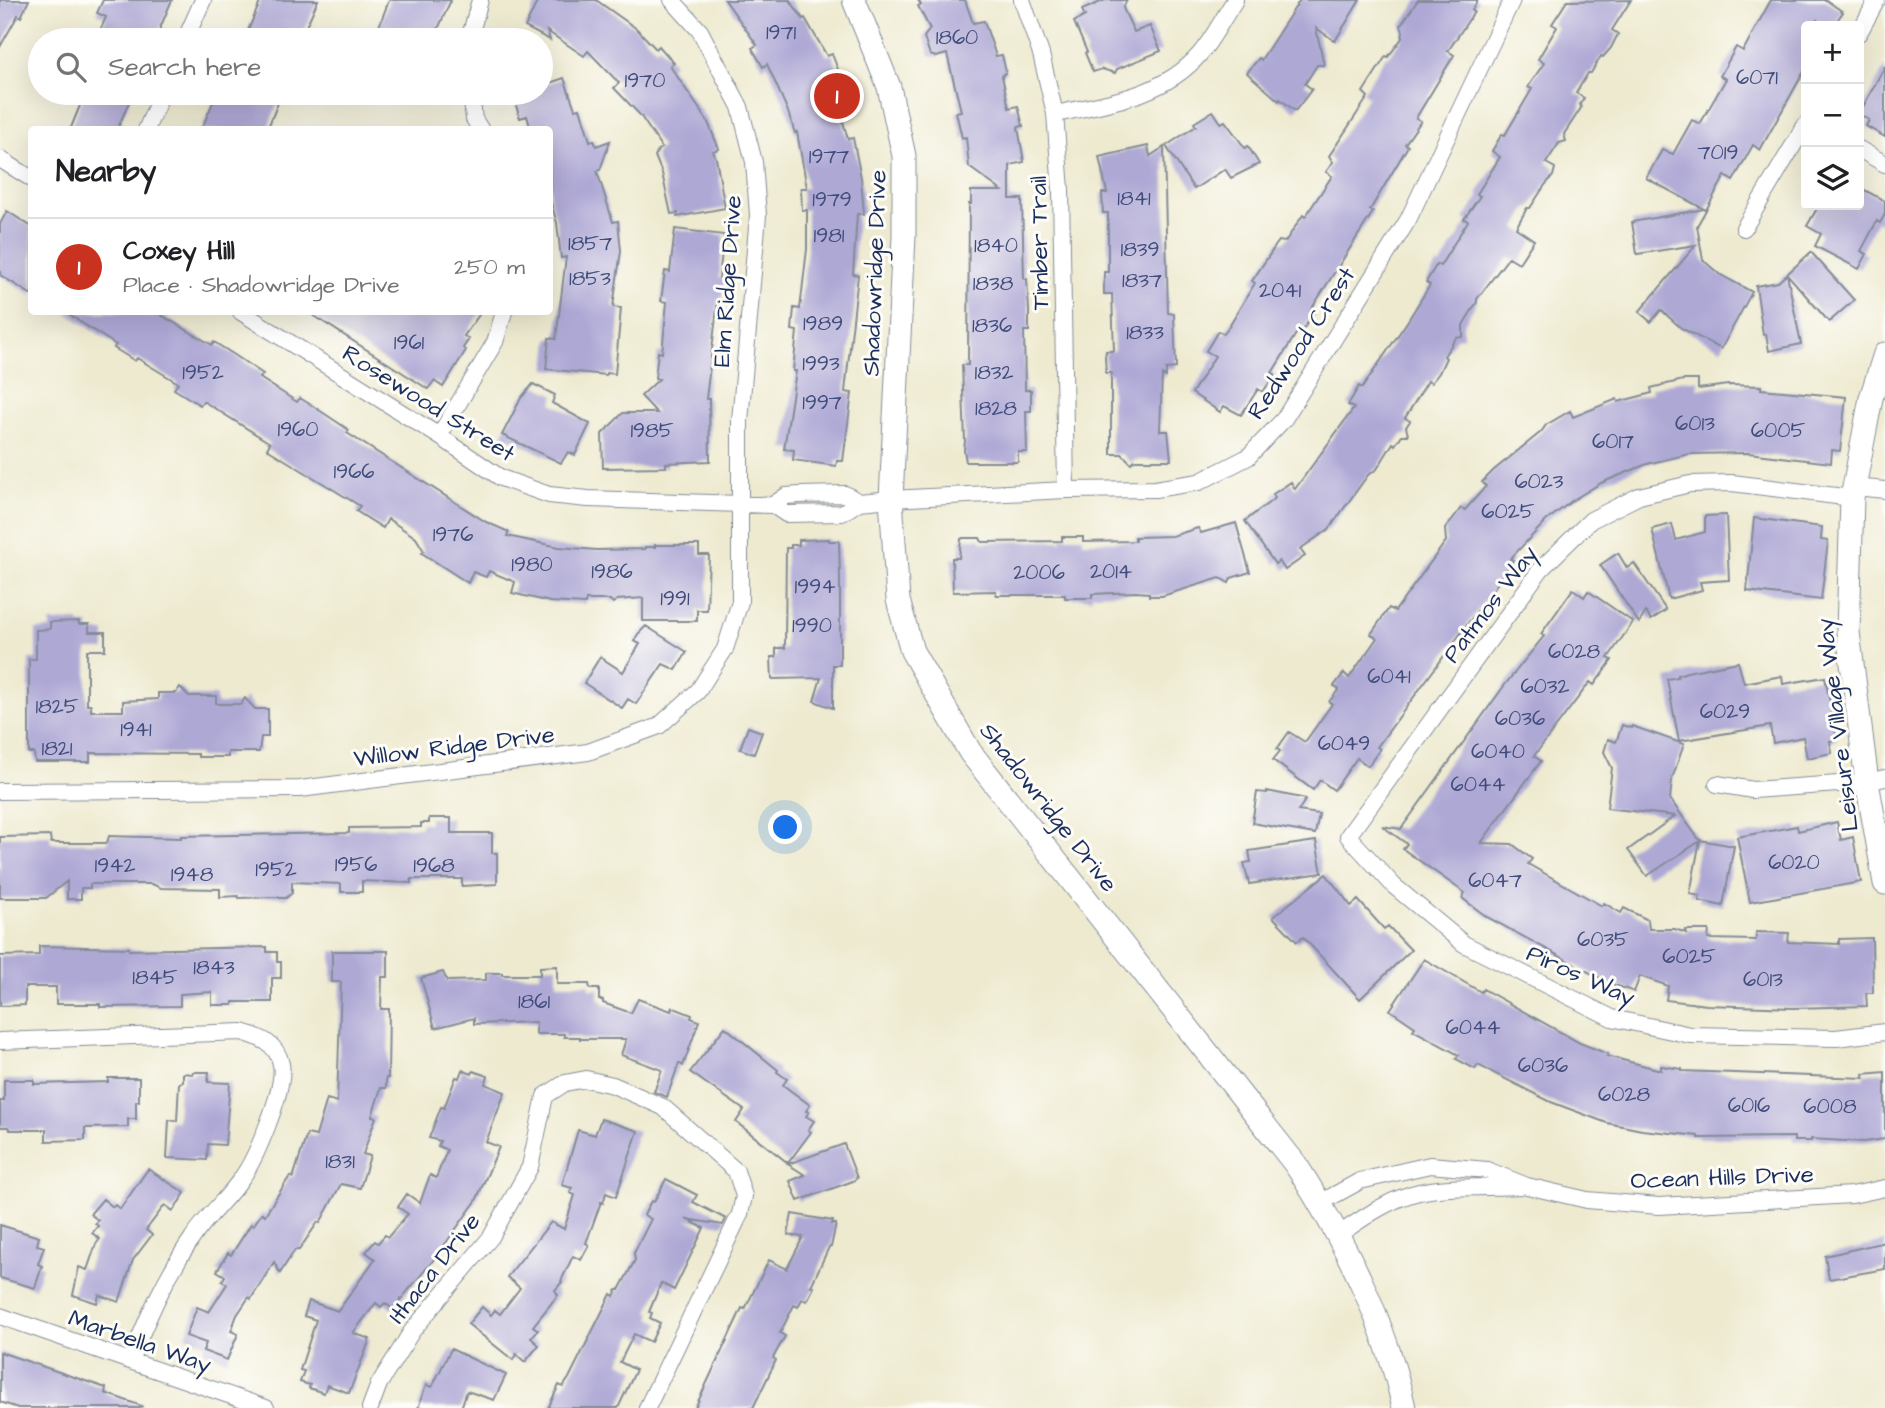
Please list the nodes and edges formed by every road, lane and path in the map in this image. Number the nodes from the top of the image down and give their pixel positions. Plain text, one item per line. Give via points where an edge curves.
1 (203, 0) edge
2 (480, 0) edge
3 (671, 0) edge
4 (854, 0) edge
5 (1022, 0) edge
6 (1235, 0) edge
7 (1512, 0) edge
8 (1877, 0) edge
9 (1864, 24) edge
10 (190, 28) edge
11 (472, 28) edge
12 (157, 105) edge
13 (472, 105) edge
14 (1055, 114) junction
15 (148, 126) edge
16 (478, 126) edge
17 (1801, 132) edge
18 (1864, 152) edge
19 (0, 159) edge
20 (1885, 164) edge
21 (28, 176) edge
22 (1744, 228) dead end
23 (246, 315) edge
24 (503, 315) edge
25 (1885, 354) edge
26 (439, 436) junction
27 (1066, 490) junction
28 (1885, 490) edge
29 (1853, 492) junction
30 (891, 499) junction
31 (740, 504) junction
32 (1876, 780) edge
33 (1717, 784) dead end
34 (0, 791) edge
35 (1348, 836) joint
36 (1885, 883) edge
37 (1885, 1032) edge
38 (0, 1041) edge
39 (1430, 1165) junction
40 (1527, 1186) junction
41 (1885, 1188) edge
42 (1437, 1189) junction
43 (1320, 1203) junction
44 (1338, 1235) junction
45 (0, 1316) edge
46 (130, 1361) junction
47 (266, 1408) edge
48 (370, 1408) edge
49 (647, 1408) edge
50 (1404, 1408) edge

1 - 10 street
2 - 11 street
3 - 31 street, Elm Ridge Drive via 700,31 740,107 754,162 758,215 740,421
4 - 30 street, Shadowridge Drive via 889,87 904,156
5 - 14 street, Timber Trail
6 - 14 street via 1199,55 1170,79 1136,97
7 - 27 street, Redwood Crest via 1408,220 1284,419 1248,457 1199,482 1155,489
8 - 9 street
12 - 15 street
13 - 16 street
14 - 27 street, Timber Trail via 1061,190
17 - 22 street
18 - 20 street
19 - 21 street
23 - 26 street, Rosewood Street
24 - 26 street via 495,342
25 - 29 street, Leisure Village Way via 1871,398
26 - 31 street, Rosewood Street via 501,478 549,495
27 - 30 street, Redwood Crest
28 - 29 street, Patmos Way
29 - 32 street, Leisure Village Way via 1848,632
29 - 35 street, Patmos Way via 1690,484 1639,496 1591,520 1541,569
30 - 31 street, Rosewood Street via 859,502 845,494 800,495 786,496 773,505
30 - 43 street, Shadowridge Drive via 898,600 912,651 970,752 1296,1165
31 - 34 street, Willow Ridge Drive via 740,603 725,649 698,691 659,726 588,752 300,789
32 - 33 street via 1753,790
32 - 36 street, Leisure Village Way
35 - 37 street, Piros Way via 1394,887 1464,944 1612,1018 1690,1035 1836,1038
38 - 46 street via 242,1032 262,1038 281,1063 281,1080 258,1152 242,1179 194,1236 163,1286
39 - 40 street, Ocean Hills Drive via 1487,1170
39 - 42 street
39 - 43 street, Ocean Hills Drive via 1360,1181
40 - 41 street, Ocean Hills Drive via 1587,1200 1660,1206 1852,1195
40 - 42 street
42 - 44 street via 1376,1209
43 - 44 street, Shadowridge Drive
44 - 50 street, Shadowridge Drive via 1371,1301
45 - 46 street, Marbella Way
46 - 47 street, Marbella Way
48 - 49 street, Ithaca Drive via 379,1384 412,1331 491,1237 530,1167 545,1096 565,1083 586,1079 613,1085 663,1107 736,1171 744,1196

